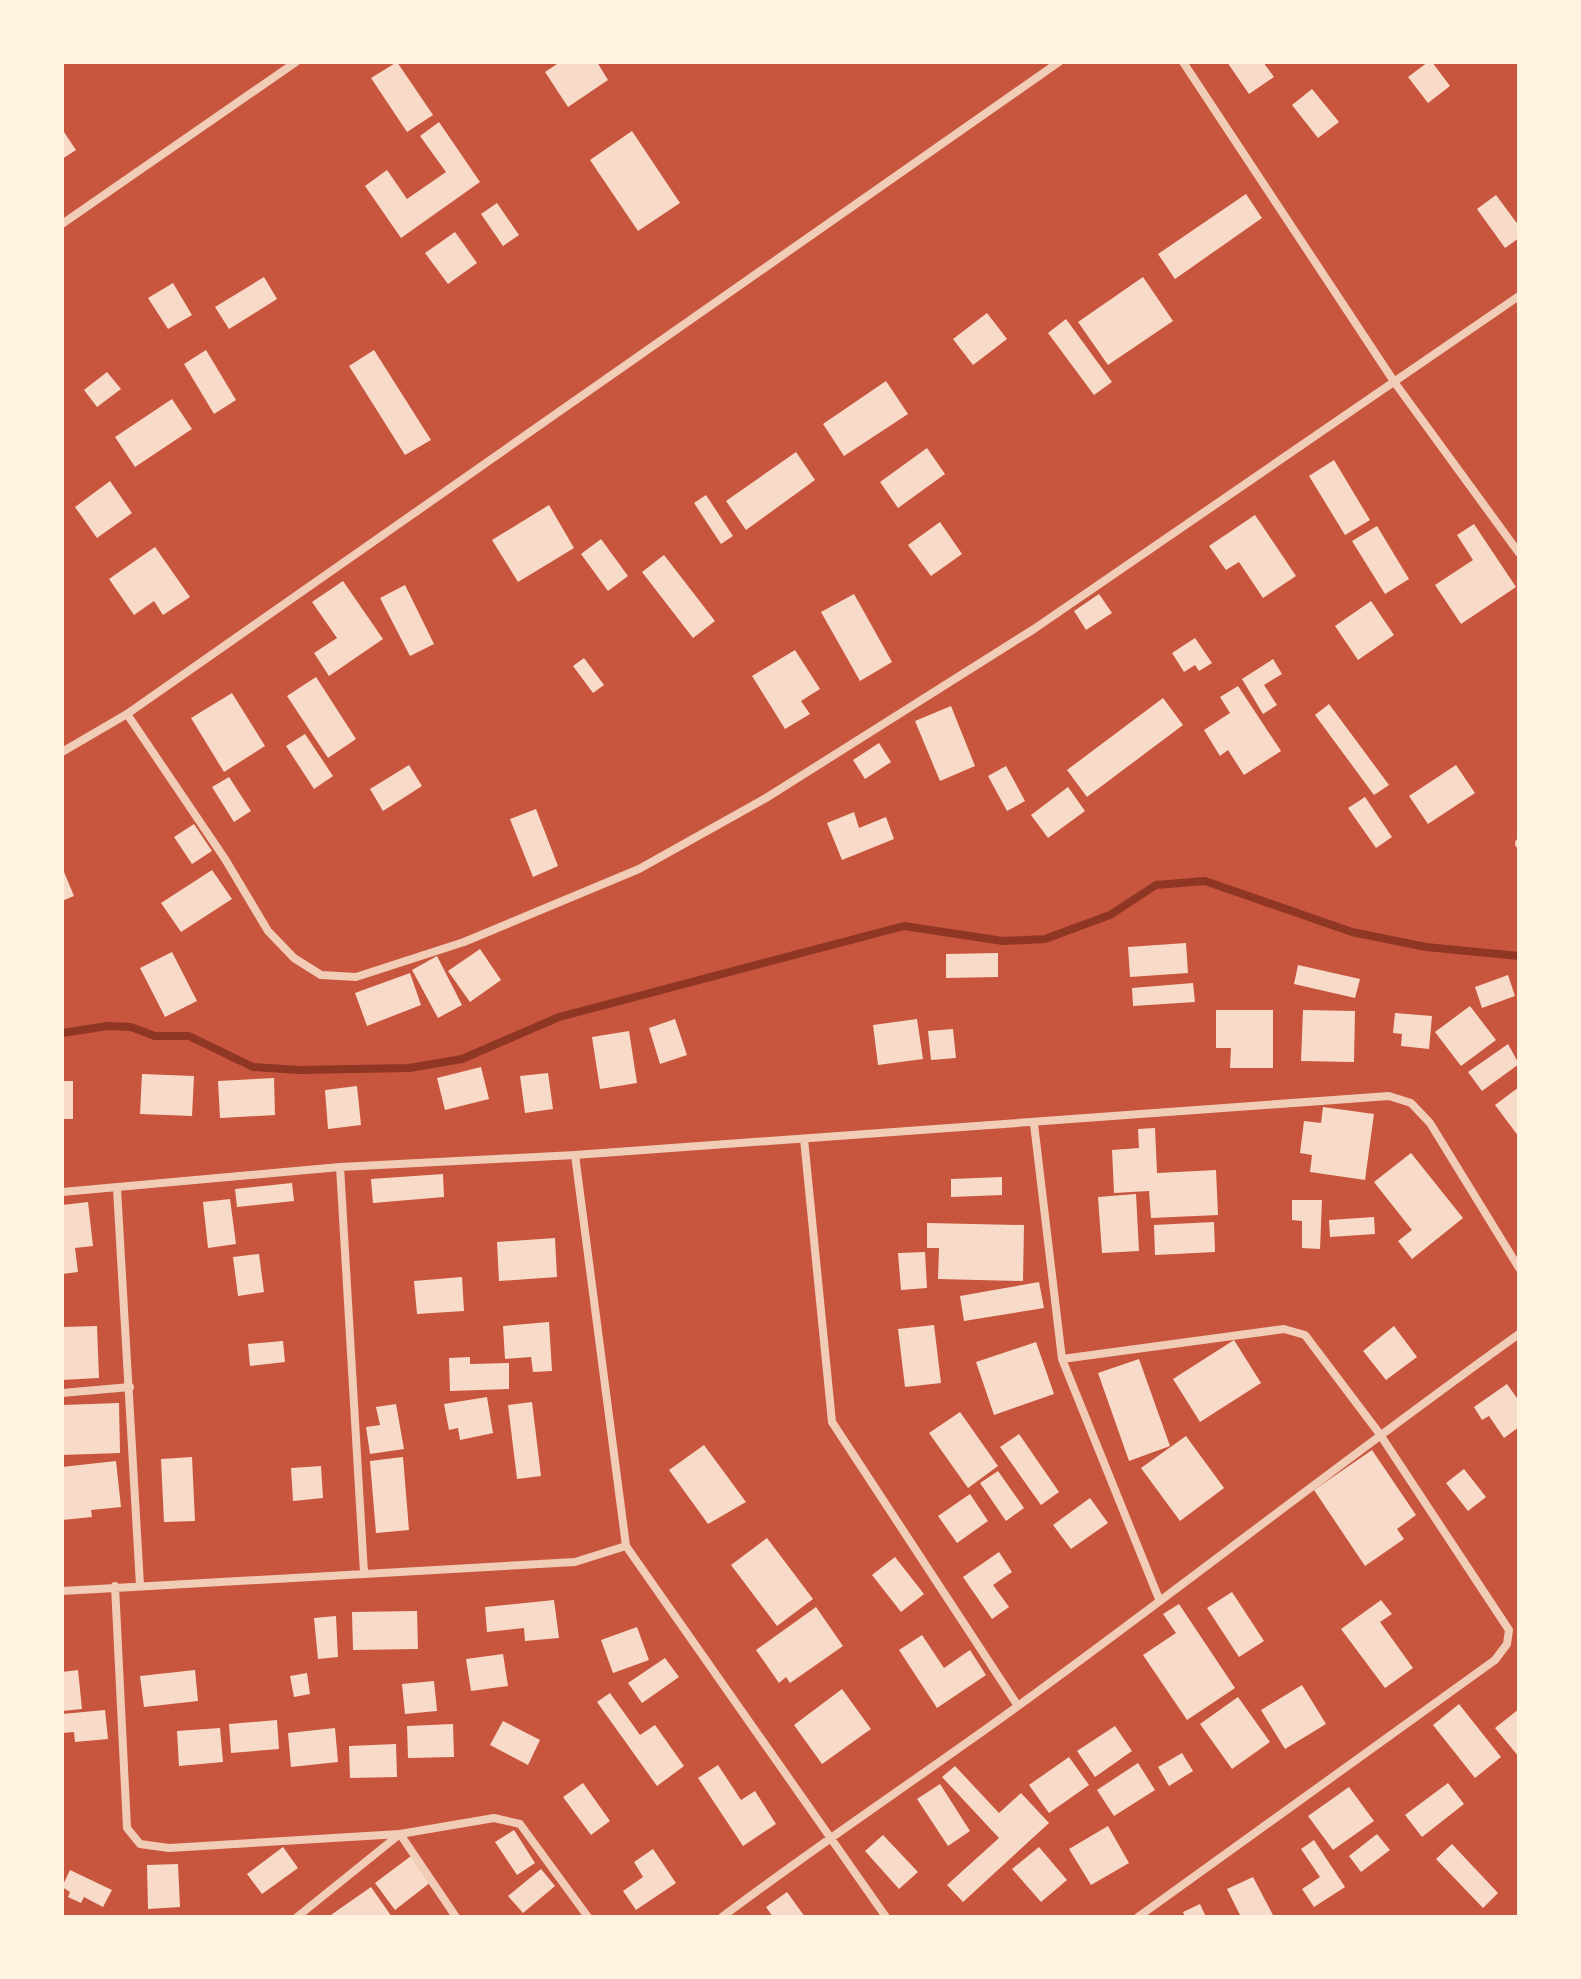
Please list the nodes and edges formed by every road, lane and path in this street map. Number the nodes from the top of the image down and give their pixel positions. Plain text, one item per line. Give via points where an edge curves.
1 (296, 62) edge
2 (1059, 62) edge
3 (1183, 62) edge
4 (62, 224) edge
5 (1519, 296) edge
6 (1395, 383) junction
7 (1519, 553) edge
8 (127, 714) junction
9 (62, 752) edge
10 (1034, 1124) junction
11 (804, 1139) junction
12 (575, 1155) junction
13 (340, 1167) junction
14 (117, 1189) junction
15 (62, 1192) edge
16 (1519, 1268) edge
17 (1519, 1334) edge
18 (1062, 1359) junction
19 (130, 1387) junction
20 (62, 1393) edge
21 (1379, 1433) junction
22 (626, 1546) junction
23 (364, 1573) junction
24 (140, 1585) junction
25 (115, 1586) junction
26 (62, 1591) edge
27 (1159, 1599) junction
28 (1018, 1706) junction
29 (400, 1834) junction
30 (828, 1837) junction
31 (297, 1917) edge
32 (456, 1917) edge
33 (588, 1917) edge
34 (722, 1917) edge
35 (886, 1917) edge
36 (1138, 1917) edge

1 - 4 street
2 - 8 street
3 - 6 street
5 - 6 street
6 - 7 street
6 - 8 street via 1034,629 766,798 639,869 464,942 356,977 321,975 294,958 268,931
8 - 9 street
10 - 11 street
10 - 16 street via 1389,1096 1411,1103 1430,1123
10 - 18 street
11 - 12 street
11 - 28 street via 832,1422
12 - 13 street
12 - 22 street
13 - 14 street
13 - 23 street
14 - 15 street
14 - 19 street
17 - 21 street
18 - 21 street via 1284,1329 1305,1335
18 - 27 street
19 - 20 street
19 - 24 street
21 - 27 street
21 - 36 street via 1509,1630 1507,1644 1495,1660
22 - 23 street via 575,1562
22 - 30 street
23 - 24 street
24 - 25 street
25 - 26 street
25 - 29 street via 127,1828 140,1844 169,1848
27 - 28 street
28 - 30 street
29 - 31 street
29 - 32 street
29 - 33 street via 494,1818 520,1824
30 - 34 street
30 - 35 street

